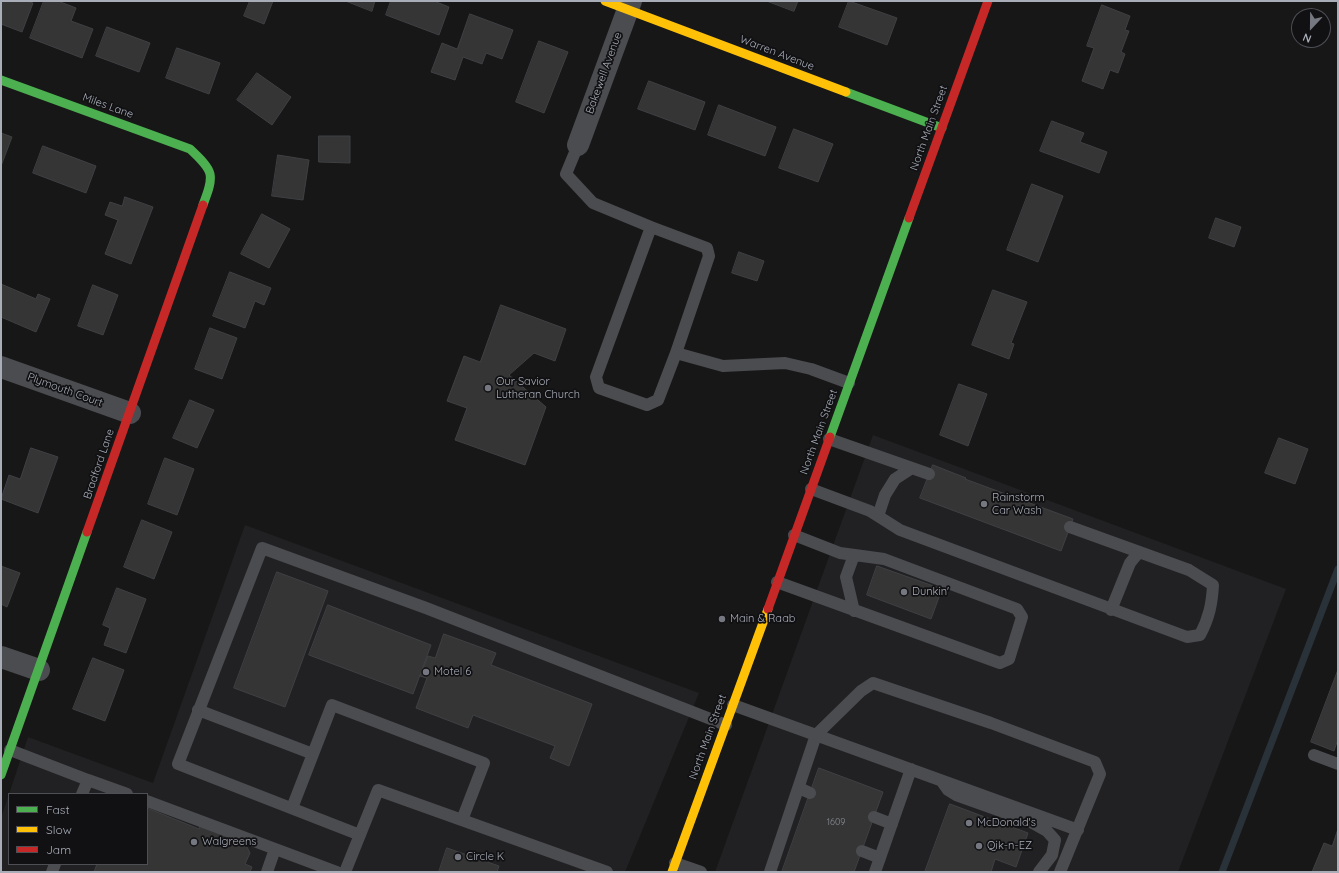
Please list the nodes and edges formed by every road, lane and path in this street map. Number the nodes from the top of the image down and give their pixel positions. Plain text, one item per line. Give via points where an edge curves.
1 (604, 1) edge
2 (988, 1) edge
3 (629, 5) edge
4 (1, 80) edge
5 (942, 128) junction
6 (578, 145) joint
7 (203, 162) joint
8 (651, 227) junction
9 (676, 353) junction
10 (1, 367) edge
11 (849, 383) junction
12 (130, 413) junction
13 (829, 439) junction
14 (912, 468) junction
15 (929, 474) dead end
16 (811, 489) junction
17 (878, 516) junction
18 (1070, 527) dead end
19 (794, 535) junction
20 (1139, 552) junction
21 (854, 555) junction
22 (777, 582) junction
23 (1111, 610) junction
24 (854, 611) junction
25 (1, 656) edge
26 (39, 670) junction
27 (733, 704) junction
28 (198, 710) junction
29 (726, 725) junction
30 (816, 736) junction
31 (10, 750) junction
32 (313, 754) junction
33 (1314, 755) dead end
34 (1338, 764) edge
35 (911, 769) junction
36 (1, 775) edge
37 (88, 780) junction
38 (942, 781) junction
39 (798, 788) junction
40 (82, 793) edge
41 (124, 793) edge
42 (810, 793) dead end
43 (148, 802) edge
44 (292, 808) junction
45 (874, 817) dead end
46 (462, 820) junction
47 (892, 824) junction
48 (1078, 830) junction
49 (360, 835) junction
50 (276, 849) junction
51 (862, 851) dead end
52 (880, 858) junction
53 (578, 867) edge
54 (673, 867) edge
55 (776, 867) edge
56 (266, 872) edge
57 (337, 872) edge
58 (345, 872) edge
59 (607, 872) edge
60 (701, 872) edge
61 (875, 872) edge
62 (1039, 872) edge
63 (1060, 872) edge

1 - 3 street, Warren Avenue
2 - 5 street, North Main Street
3 - 5 street, Warren Avenue
3 - 6 street, Bakewell Avenue
4 - 7 street, Miles Lane via 190,149
5 - 11 street, North Main Street
6 - 8 lane via 566,174 593,203
7 - 12 street, Bradford Lane via 210,174 208,188
8 - 9 lane via 707,248 709,256
8 - 9 lane via 596,377 599,388 647,405 658,400
9 - 11 lane via 723,366 785,363 811,369
10 - 12 street, Plymouth Court
11 - 13 street, North Main Street
12 - 26 street, Bradford Lane
13 - 14 lane
13 - 16 street, North Main Street
14 - 15 lane
14 - 17 lane via 895,479 885,495
16 - 17 lane
16 - 19 street, North Main Street
17 - 23 lane via 900,530
18 - 20 lane
19 - 21 lane via 840,553
19 - 22 street, North Main Street
20 - 23 lane via 1130,563
20 - 23 lane via 1189,570 1213,585 1212,603 1206,623 1200,635 1187,637
21 - 24 lane via 846,577
21 - 24 lane via 884,559 1016,609 1022,617 1009,659 1000,663
22 - 24 lane
22 - 27 street, North Main Street
25 - 26 street
26 - 31 street, Bradford Lane
27 - 29 street, North Main Street
27 - 30 lane
28 - 29 lane via 262,548 434,610
28 - 32 lane
28 - 44 lane via 178,764
29 - 54 street, North Main Street
30 - 35 lane
30 - 39 lane
30 - 48 lane via 861,691 873,683 991,723 1095,762 1100,774
31 - 36 street, Bradford Lane
31 - 37 lane
32 - 44 lane
32 - 46 lane via 332,705 484,763
33 - 34 lane
35 - 38 lane
35 - 47 lane
37 - 40 lane
37 - 41 lane
38 - 48 lane
38 - 62 lane via 948,790 956,795 1029,821 1047,831 1055,840 1052,855
39 - 42 lane
39 - 55 lane via 792,825
43 - 50 lane
44 - 49 lane
45 - 47 lane
46 - 49 lane via 378,790
46 - 53 lane
47 - 52 lane
48 - 63 lane
49 - 58 lane
50 - 56 lane
50 - 57 lane
51 - 52 lane
52 - 61 lane
53 - 59 lane
54 - 60 lane

